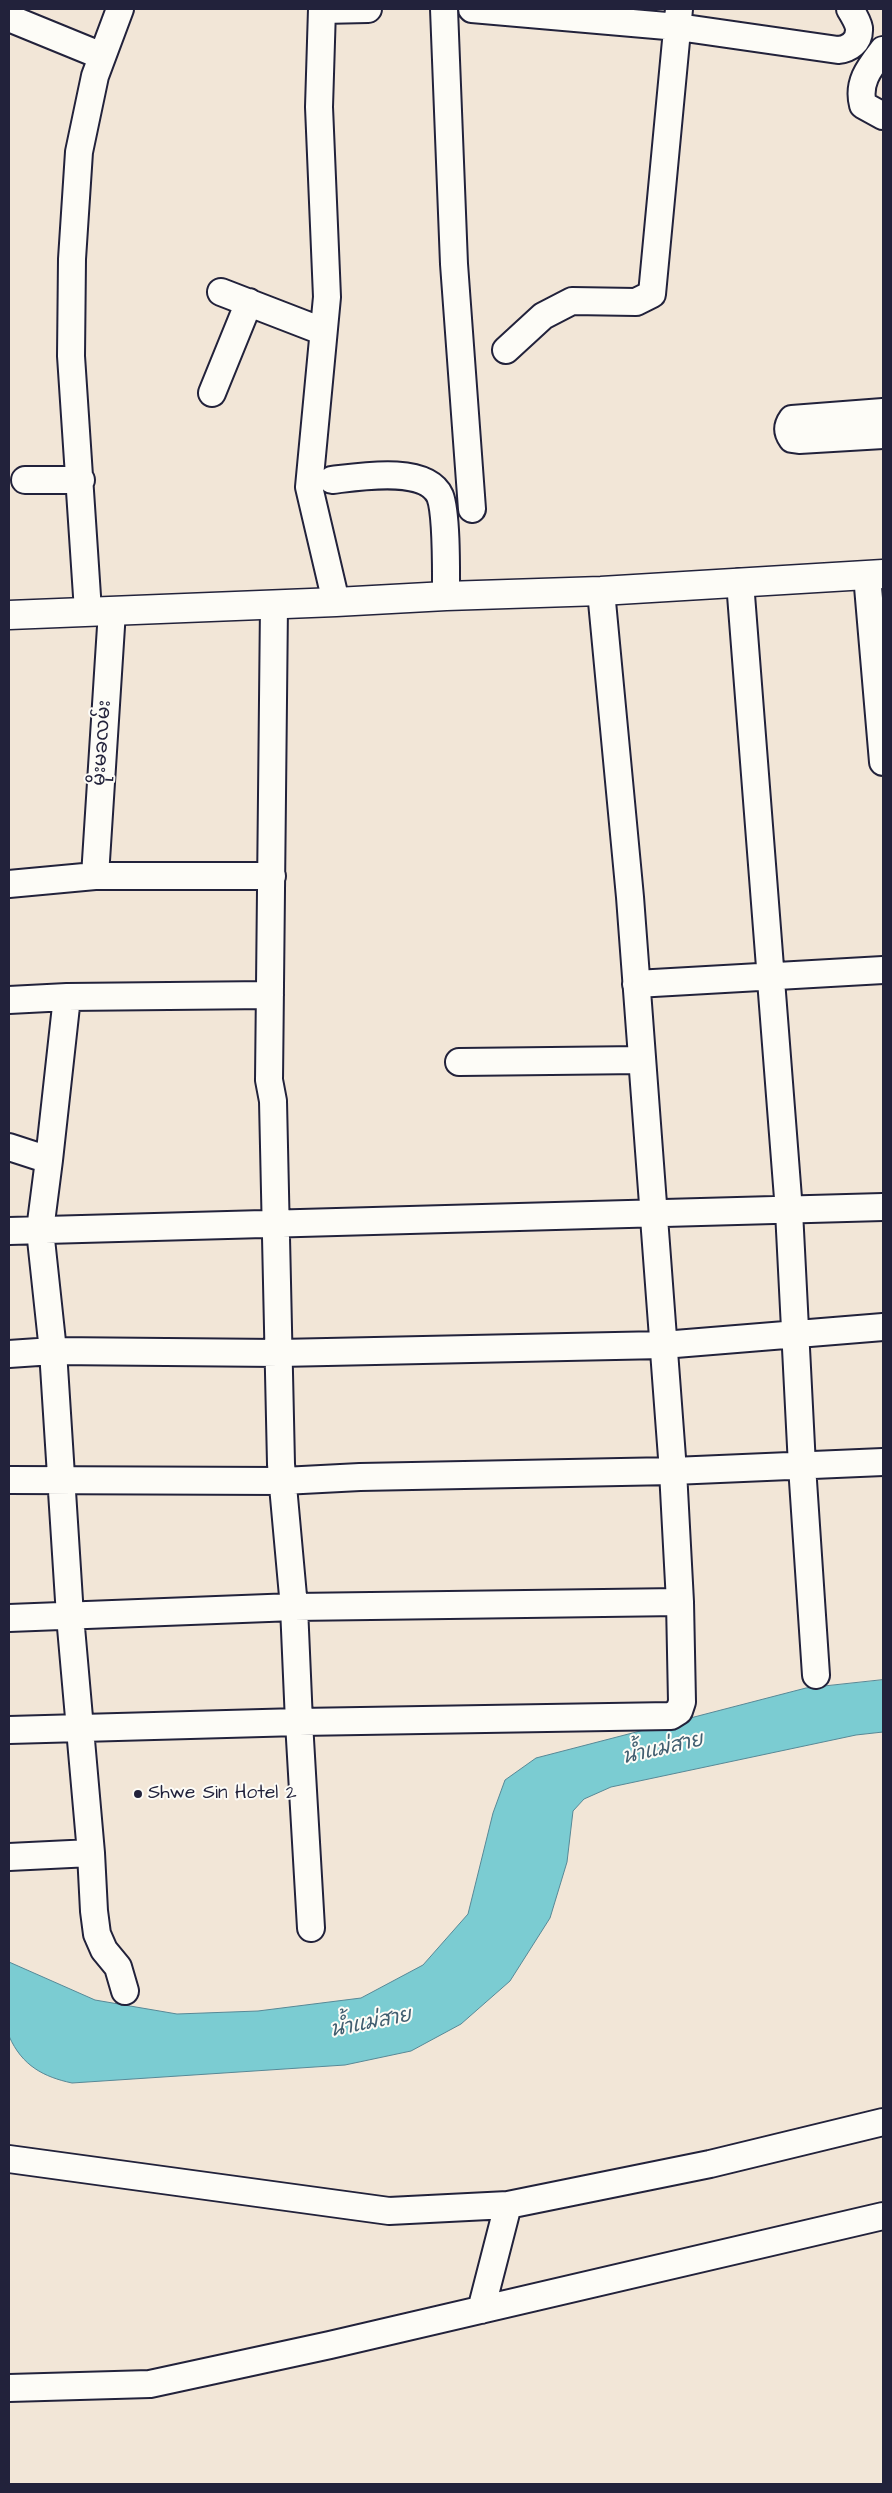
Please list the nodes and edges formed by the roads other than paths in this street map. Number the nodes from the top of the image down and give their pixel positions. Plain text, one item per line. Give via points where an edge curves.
1 (120, 9) edge
2 (368, 9) edge
3 (444, 9) edge
4 (472, 9) edge
5 (850, 9) edge
6 (322, 10) edge
7 (9, 18) edge
8 (678, 18) edge
9 (856, 41) junction
10 (883, 50) edge
11 (102, 56) junction
12 (860, 93) junction
13 (883, 116) edge
14 (221, 292) dead end
15 (249, 302) junction
16 (322, 331) junction
17 (506, 350) dead end
18 (212, 393) dead end
19 (883, 412) edge
20 (883, 436) edge
21 (25, 480) dead end
22 (81, 480) junction
23 (332, 480) dead end
24 (472, 508) dead end
25 (875, 574) edge
26 (740, 582) junction
27 (601, 591) junction
28 (446, 596) junction
29 (336, 602) junction
30 (274, 605) junction
31 (100, 611) junction
32 (9, 615) edge
33 (883, 762) edge
34 (94, 876) junction
35 (272, 876) junction
36 (9, 884) edge
37 (883, 970) edge
38 (770, 977) junction
39 (636, 984) junction
40 (270, 995) junction
41 (67, 997) junction
42 (9, 1000) edge
43 (642, 1060) junction
44 (459, 1062) dead end
45 (9, 1147) edge
46 (49, 1160) junction
47 (883, 1207) edge
48 (789, 1211) junction
49 (654, 1213) junction
50 (275, 1224) junction
51 (40, 1230) junction
52 (9, 1231) edge
53 (883, 1327) edge
54 (795, 1336) junction
55 (663, 1345) junction
56 (52, 1352) junction
57 (279, 1353) junction
58 (9, 1354) edge
59 (883, 1462) edge
60 (802, 1466) junction
61 (673, 1470) junction
62 (9, 1480) edge
63 (60, 1480) junction
64 (282, 1481) junction
65 (680, 1602) junction
66 (294, 1607) junction
67 (70, 1616) junction
68 (9, 1618) edge
69 (816, 1674) dead end
70 (300, 1722) junction
71 (81, 1729) junction
72 (9, 1730) edge
73 (91, 1853) junction
74 (9, 1857) edge
75 (311, 1928) dead end
76 (125, 1991) dead end
77 (883, 2122) edge
78 (9, 2158) edge
79 (508, 2204) junction
80 (883, 2216) edge
81 (481, 2310) junction
82 (9, 2388) edge

1 - 11 street, မိုးမခလမ်း
2 - 6 street
3 - 24 street via 454,264
4 - 8 street
5 - 9 street via 859,28
6 - 16 street via 319,107 327,297
7 - 11 street
8 - 9 street via 838,50 847,49
8 - 17 street via 652,294 636,302 572,301 543,316
9 - 12 street
10 - 12 street via 867,70
11 - 22 street, မိုးမခလမ်း via 79,152 72,259 71,356
12 - 13 street via 863,105
14 - 15 street
15 - 16 street
15 - 18 street
16 - 29 street via 309,487
19 - 20 street via 792,418 788,424 788,434 799,440
21 - 22 street
22 - 31 street, မိုးမခလမ်း
23 - 28 street via 398,476 420,480 433,488 440,497 444,521
25 - 26 main road
25 - 33 street
26 - 27 main road
26 - 38 street
27 - 28 main road
27 - 39 street
28 - 29 main road
29 - 30 main road
30 - 31 main road
30 - 35 street
31 - 32 main road
31 - 34 street, မိုးမခလမ်း
34 - 35 street
34 - 36 street
35 - 40 street
37 - 38 street
38 - 39 street
38 - 48 street
39 - 43 street
40 - 41 street
40 - 50 street via 269,1080 273,1101
41 - 42 street
41 - 46 street
43 - 44 street
43 - 49 street
45 - 46 street
46 - 51 street
47 - 48 street
48 - 49 street
48 - 54 street
49 - 50 street
49 - 55 street
50 - 51 street
50 - 57 street
51 - 52 street
51 - 56 street
53 - 54 street
54 - 55 street
54 - 60 street
55 - 57 street
55 - 61 street
56 - 57 street
56 - 58 street
56 - 63 street
57 - 64 street
59 - 60 street
60 - 61 street
60 - 69 street
61 - 64 street
61 - 65 street
62 - 63 street
63 - 64 street
63 - 67 street
64 - 66 street
65 - 66 street
65 - 70 street via 682,1702 679,1711 671,1716
66 - 67 street
66 - 70 street
67 - 68 street
67 - 71 street
70 - 71 street
70 - 75 street
71 - 72 street
71 - 73 street
73 - 74 street
73 - 76 street via 97,1934 104,1950 118,1967
77 - 79 street via 710,2164
78 - 79 street via 389,2211
79 - 81 street
80 - 81 street
81 - 82 street via 150,2384

